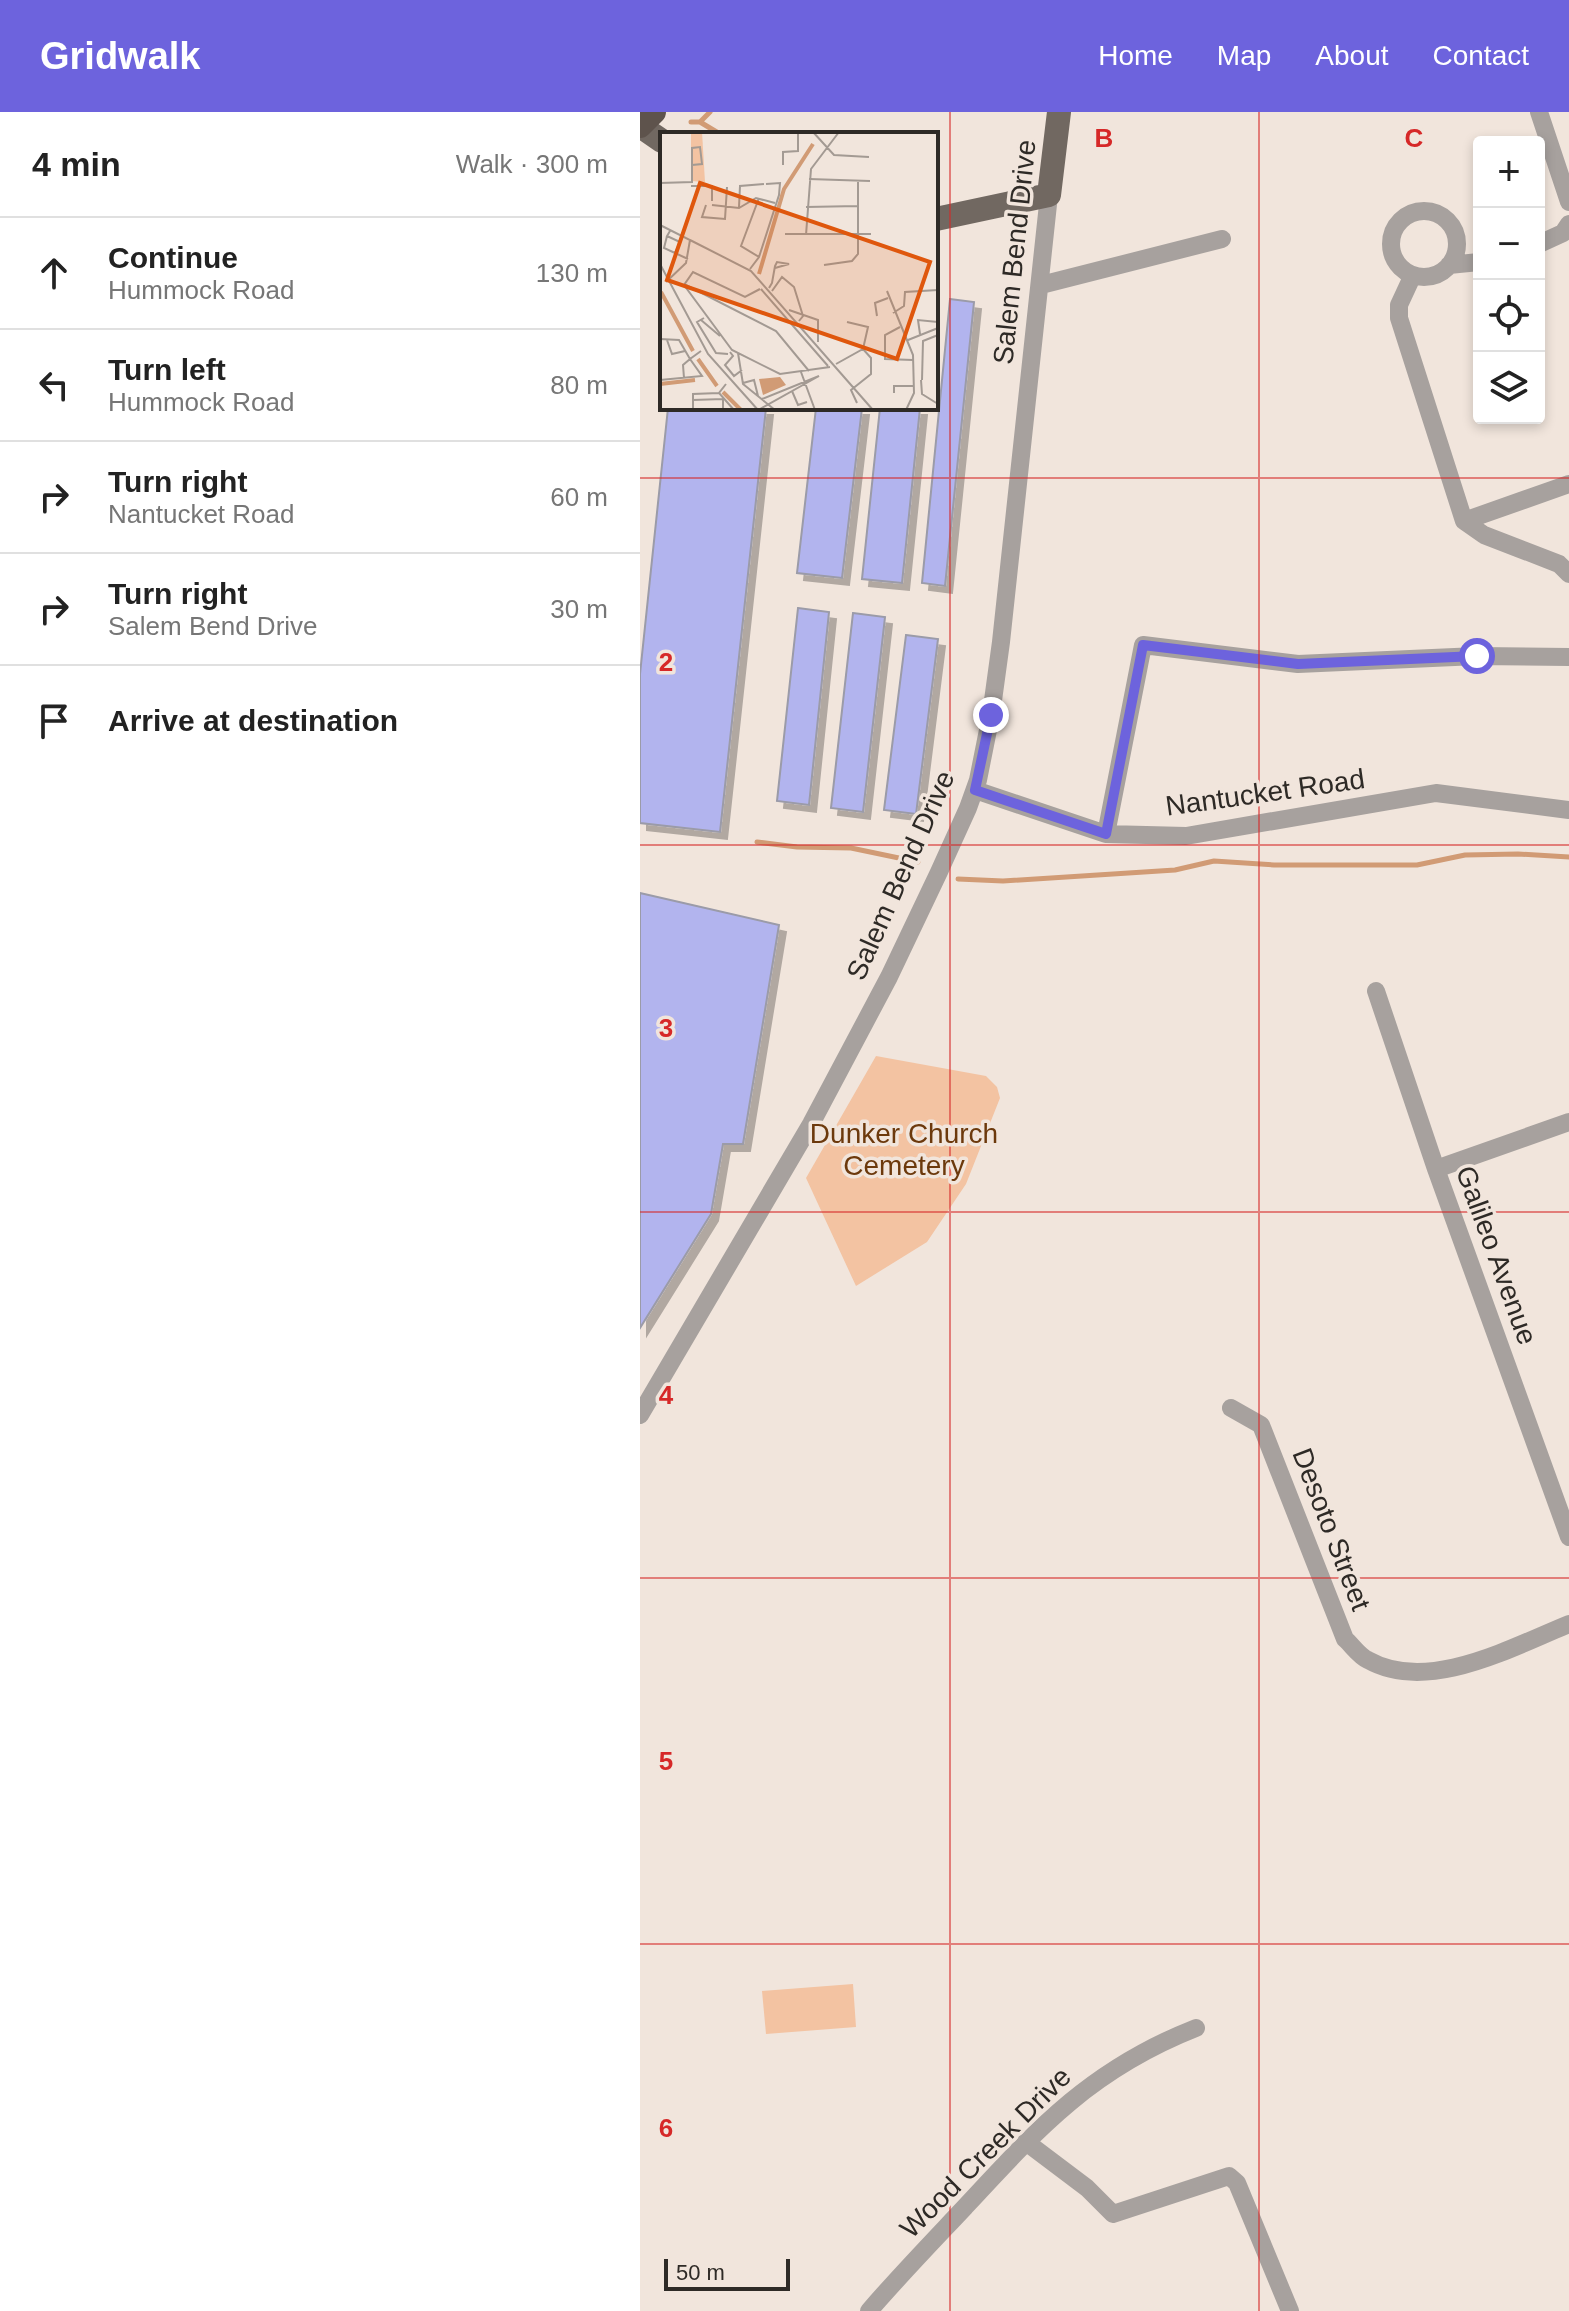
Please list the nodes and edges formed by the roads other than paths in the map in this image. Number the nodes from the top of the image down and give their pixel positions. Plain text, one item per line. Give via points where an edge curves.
1 (654, 112) edge
2 (1059, 112) edge
3 (1539, 112) edge
4 (640, 126) edge
5 (660, 140) edge
6 (1049, 195) junction
7 (1569, 202) edge
8 (938, 219) edge
9 (1569, 224) edge
10 (1222, 239) dead end
11 (1545, 241) edge
12 (1473, 263) edge
13 (1449, 265) junction
14 (1412, 277) junction
15 (1041, 285) junction
16 (1569, 484) edge
17 (1464, 521) junction
18 (1569, 574) edge
19 (1569, 657) edge
20 (975, 790) junction
21 (1569, 810) edge
22 (1106, 834) junction
23 (1376, 991) dead end
24 (1569, 1122) edge
25 (1436, 1169) junction
26 (1231, 1408) dead end
27 (640, 1415) edge
28 (1569, 1537) edge
29 (1569, 1624) edge
30 (1196, 2028) dead end
31 (1026, 2142) junction
32 (869, 2311) edge
33 (1290, 2311) edge

1 - 4 highway
2 - 6 main road, Salem Bend Drive
3 - 7 street
4 - 5 main road
6 - 8 main road
6 - 15 street, Salem Bend Drive
9 - 11 street
10 - 15 street
12 - 13 street
13 - 14 street via 1431,278
13 - 14 street via 1458,239 1451,223 1433,211 1415,211 1399,221 1390,241 1394,261
14 - 17 street via 1399,318
15 - 20 street, Salem Bend Drive via 995,686
16 - 17 street
17 - 18 street via 1484,535 1559,564
19 - 22 street via 1298,664 1143,645
20 - 22 street, Nantucket Road
20 - 27 street, Salem Bend Drive via 889,977 811,1124
21 - 22 street, Nantucket Road via 1436,793 1186,836
23 - 25 street, Galileo Avenue
24 - 25 street
25 - 28 street, Galileo Avenue
26 - 29 street, Desoto Street via 1261,1425 1345,1639 1367,1660 1396,1670 1452,1670
30 - 31 street, Wood Creek Drive via 1102,2076
31 - 32 street, Wood Creek Drive
31 - 33 street via 1113,2214 1229,2176 1237,2183

